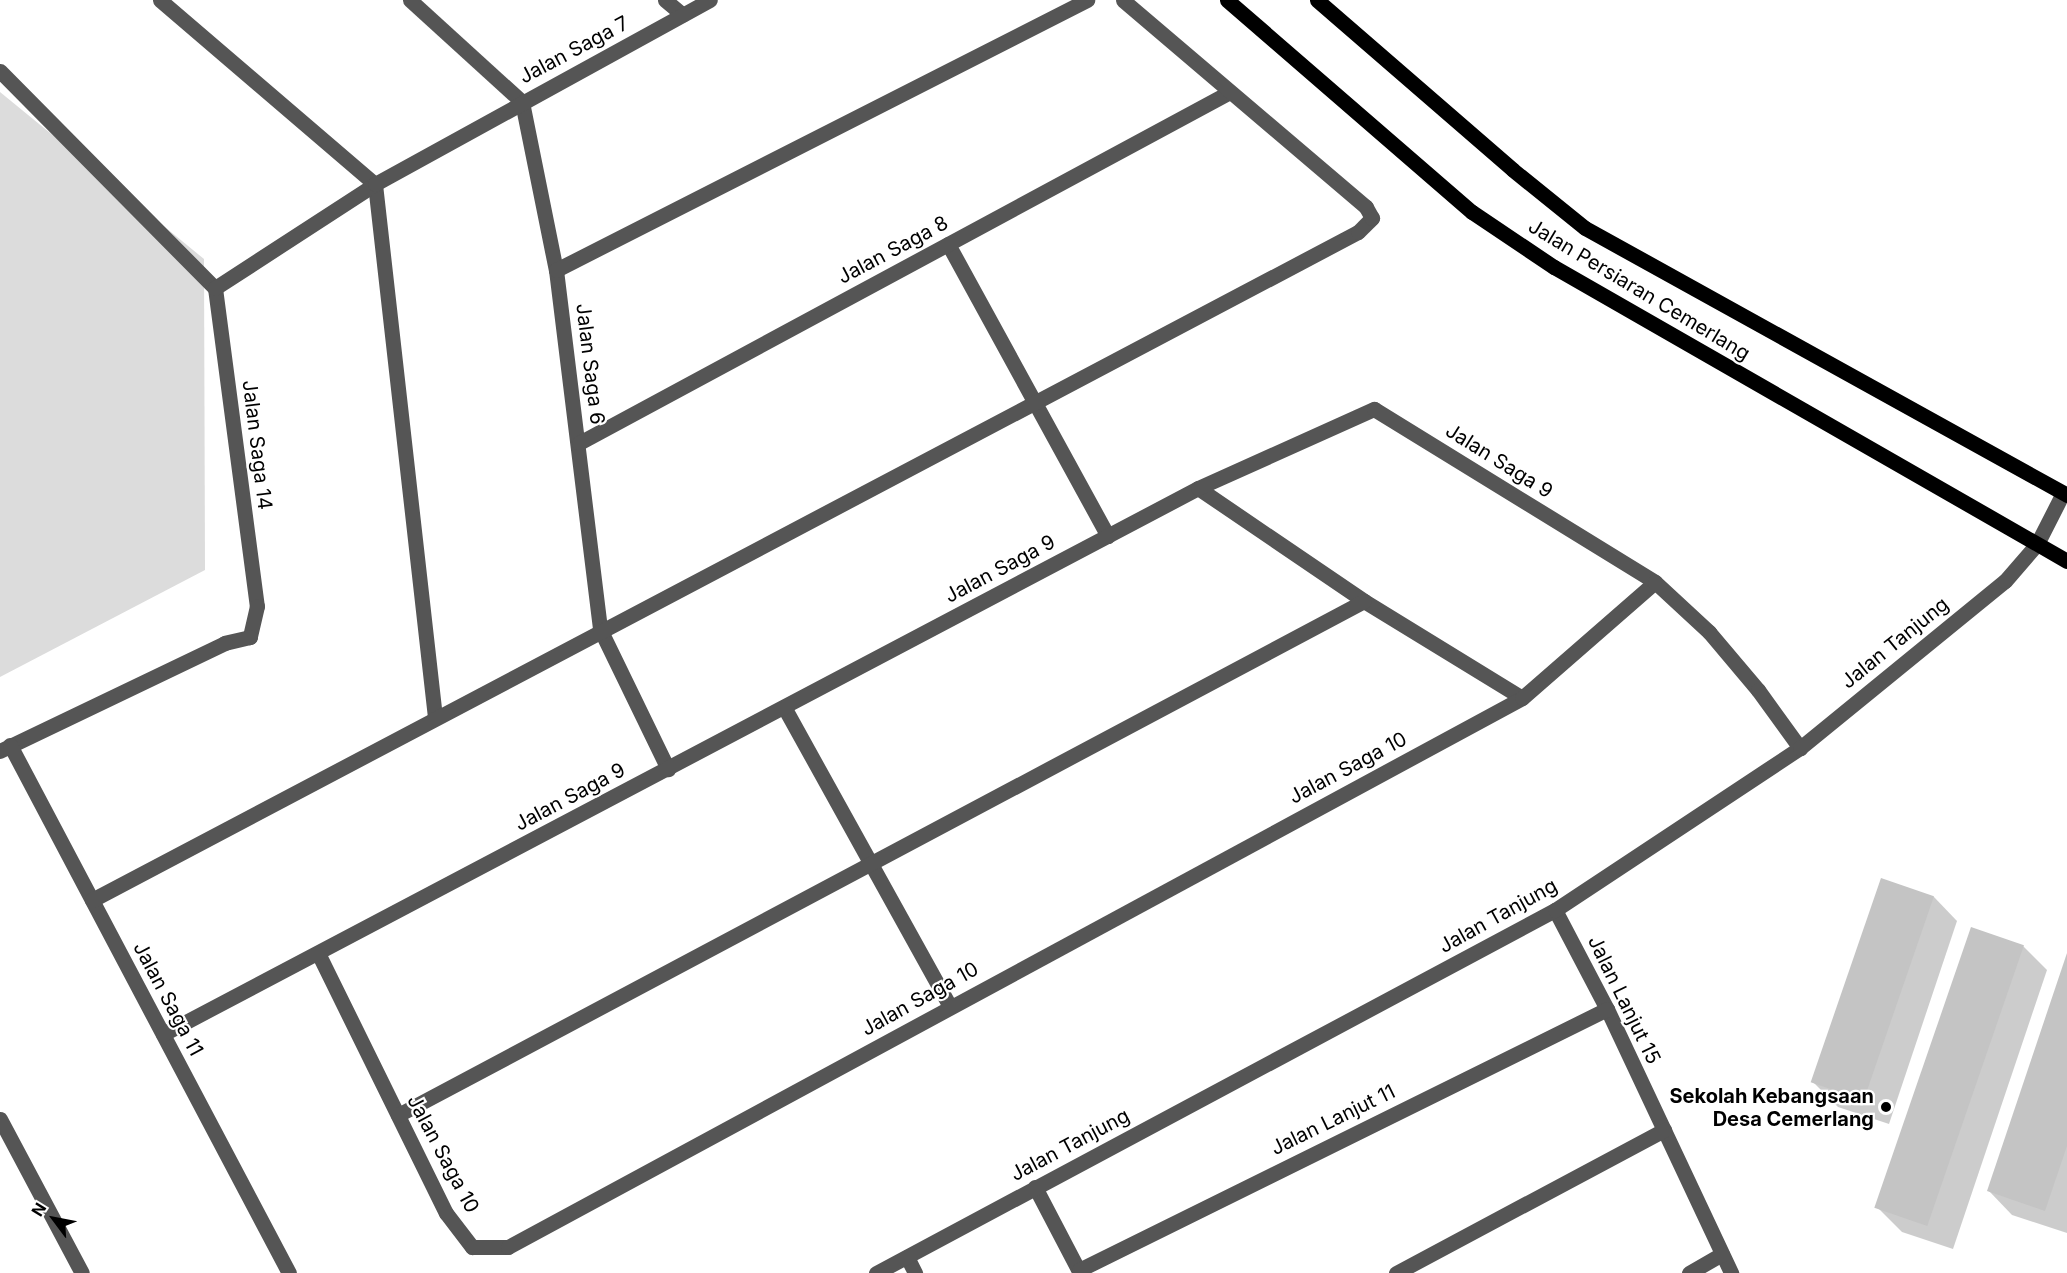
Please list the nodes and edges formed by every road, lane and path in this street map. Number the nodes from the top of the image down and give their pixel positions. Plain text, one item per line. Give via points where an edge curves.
1 (160, 0) edge
2 (410, 0) edge
3 (665, 0) edge
4 (710, 0) edge
5 (1087, 0) edge
6 (1123, 0) edge
7 (1227, 0) edge
8 (1317, 0) edge
9 (683, 15) junction
10 (0, 71) edge
11 (1228, 93) junction
12 (522, 102) junction
13 (375, 184) junction
14 (948, 244) junction
15 (556, 270) junction
16 (215, 288) junction
17 (1034, 402) junction
18 (579, 443) junction
19 (1198, 489) junction
20 (2065, 494) edge
21 (1108, 536) junction
22 (2037, 544) junction
23 (2067, 561) edge
24 (1655, 582) junction
25 (1364, 601) junction
26 (600, 629) junction
27 (1522, 698) junction
28 (784, 707) junction
29 (435, 717) junction
30 (5, 748) edge
31 (1800, 748) junction
32 (668, 769) junction
33 (870, 861) junction
34 (92, 900) junction
35 (1556, 910) junction
36 (318, 953) junction
37 (950, 1006) junction
38 (1607, 1009) junction
39 (163, 1034) junction
40 (398, 1115) junction
41 (0, 1119) edge
42 (1664, 1130) junction
43 (1035, 1187) junction
44 (1722, 1254) junction
45 (907, 1257) junction
46 (1079, 1272) edge
47 (82, 1273) edge
48 (289, 1273) edge
49 (876, 1273) edge
50 (915, 1273) edge
51 (1395, 1273) edge
52 (1689, 1273) edge
53 (1731, 1273) edge

1 - 13 street
2 - 12 street
3 - 9 street
4 - 9 street, Jalan Saga 7
5 - 15 street
6 - 11 street
7 - 22 main road, Jalan Persiaran Cemerlang via 1472,212 1554,267
8 - 20 main road, Jalan Persiaran Cemerlang via 1585,228
9 - 12 street, Jalan Saga 7
10 - 16 street
11 - 14 street, Jalan Saga 8
11 - 17 street via 1366,207 1372,218 1358,231
12 - 13 street, Jalan Saga 7
12 - 15 street, Jalan Saga 6
13 - 16 street, Jalan Saga 7
13 - 29 street
14 - 17 street
14 - 18 street, Jalan Saga 8
15 - 18 street, Jalan Saga 6
16 - 30 street, Jalan Saga 14 via 257,606 250,637 225,642
17 - 21 street
17 - 26 street
18 - 26 street, Jalan Saga 6
19 - 21 street, Jalan Saga 9
19 - 24 street, Jalan Saga 9 via 1374,409
19 - 25 street
20 - 22 street, Jalan Tanjung
21 - 28 street, Jalan Saga 9
22 - 23 main road, Jalan Persiaran Cemerlang
22 - 31 street, Jalan Tanjung via 2005,580
24 - 27 street, Jalan Saga 10
24 - 31 street, Jalan Saga 9 via 1709,632
25 - 27 street
25 - 33 street
26 - 29 street
26 - 32 street, Jalan Saga 6
27 - 37 street, Jalan Saga 10
28 - 32 street, Jalan Saga 9
28 - 33 street
29 - 34 street
30 - 34 street, Jalan Saga 11
31 - 35 street, Jalan Tanjung
32 - 36 street, Jalan Saga 9
33 - 37 street
33 - 40 street
34 - 39 street, Jalan Saga 11
35 - 38 street, Jalan Lanjut 15
35 - 43 street, Jalan Tanjung
36 - 39 street, Jalan Saga 9
36 - 40 street, Jalan Saga 10
37 - 40 street, Jalan Saga 10 via 508,1247 472,1246 446,1213
38 - 42 street, Jalan Lanjut 15
38 - 46 street, Jalan Lanjut 11
39 - 48 street, Jalan Saga 11
41 - 47 street
42 - 44 street, Jalan Lanjut 15
42 - 51 street
43 - 45 street, Jalan Tanjung
43 - 46 street
44 - 52 street
44 - 53 street, Jalan Lanjut 15
45 - 49 street, Jalan Tanjung
45 - 50 street

